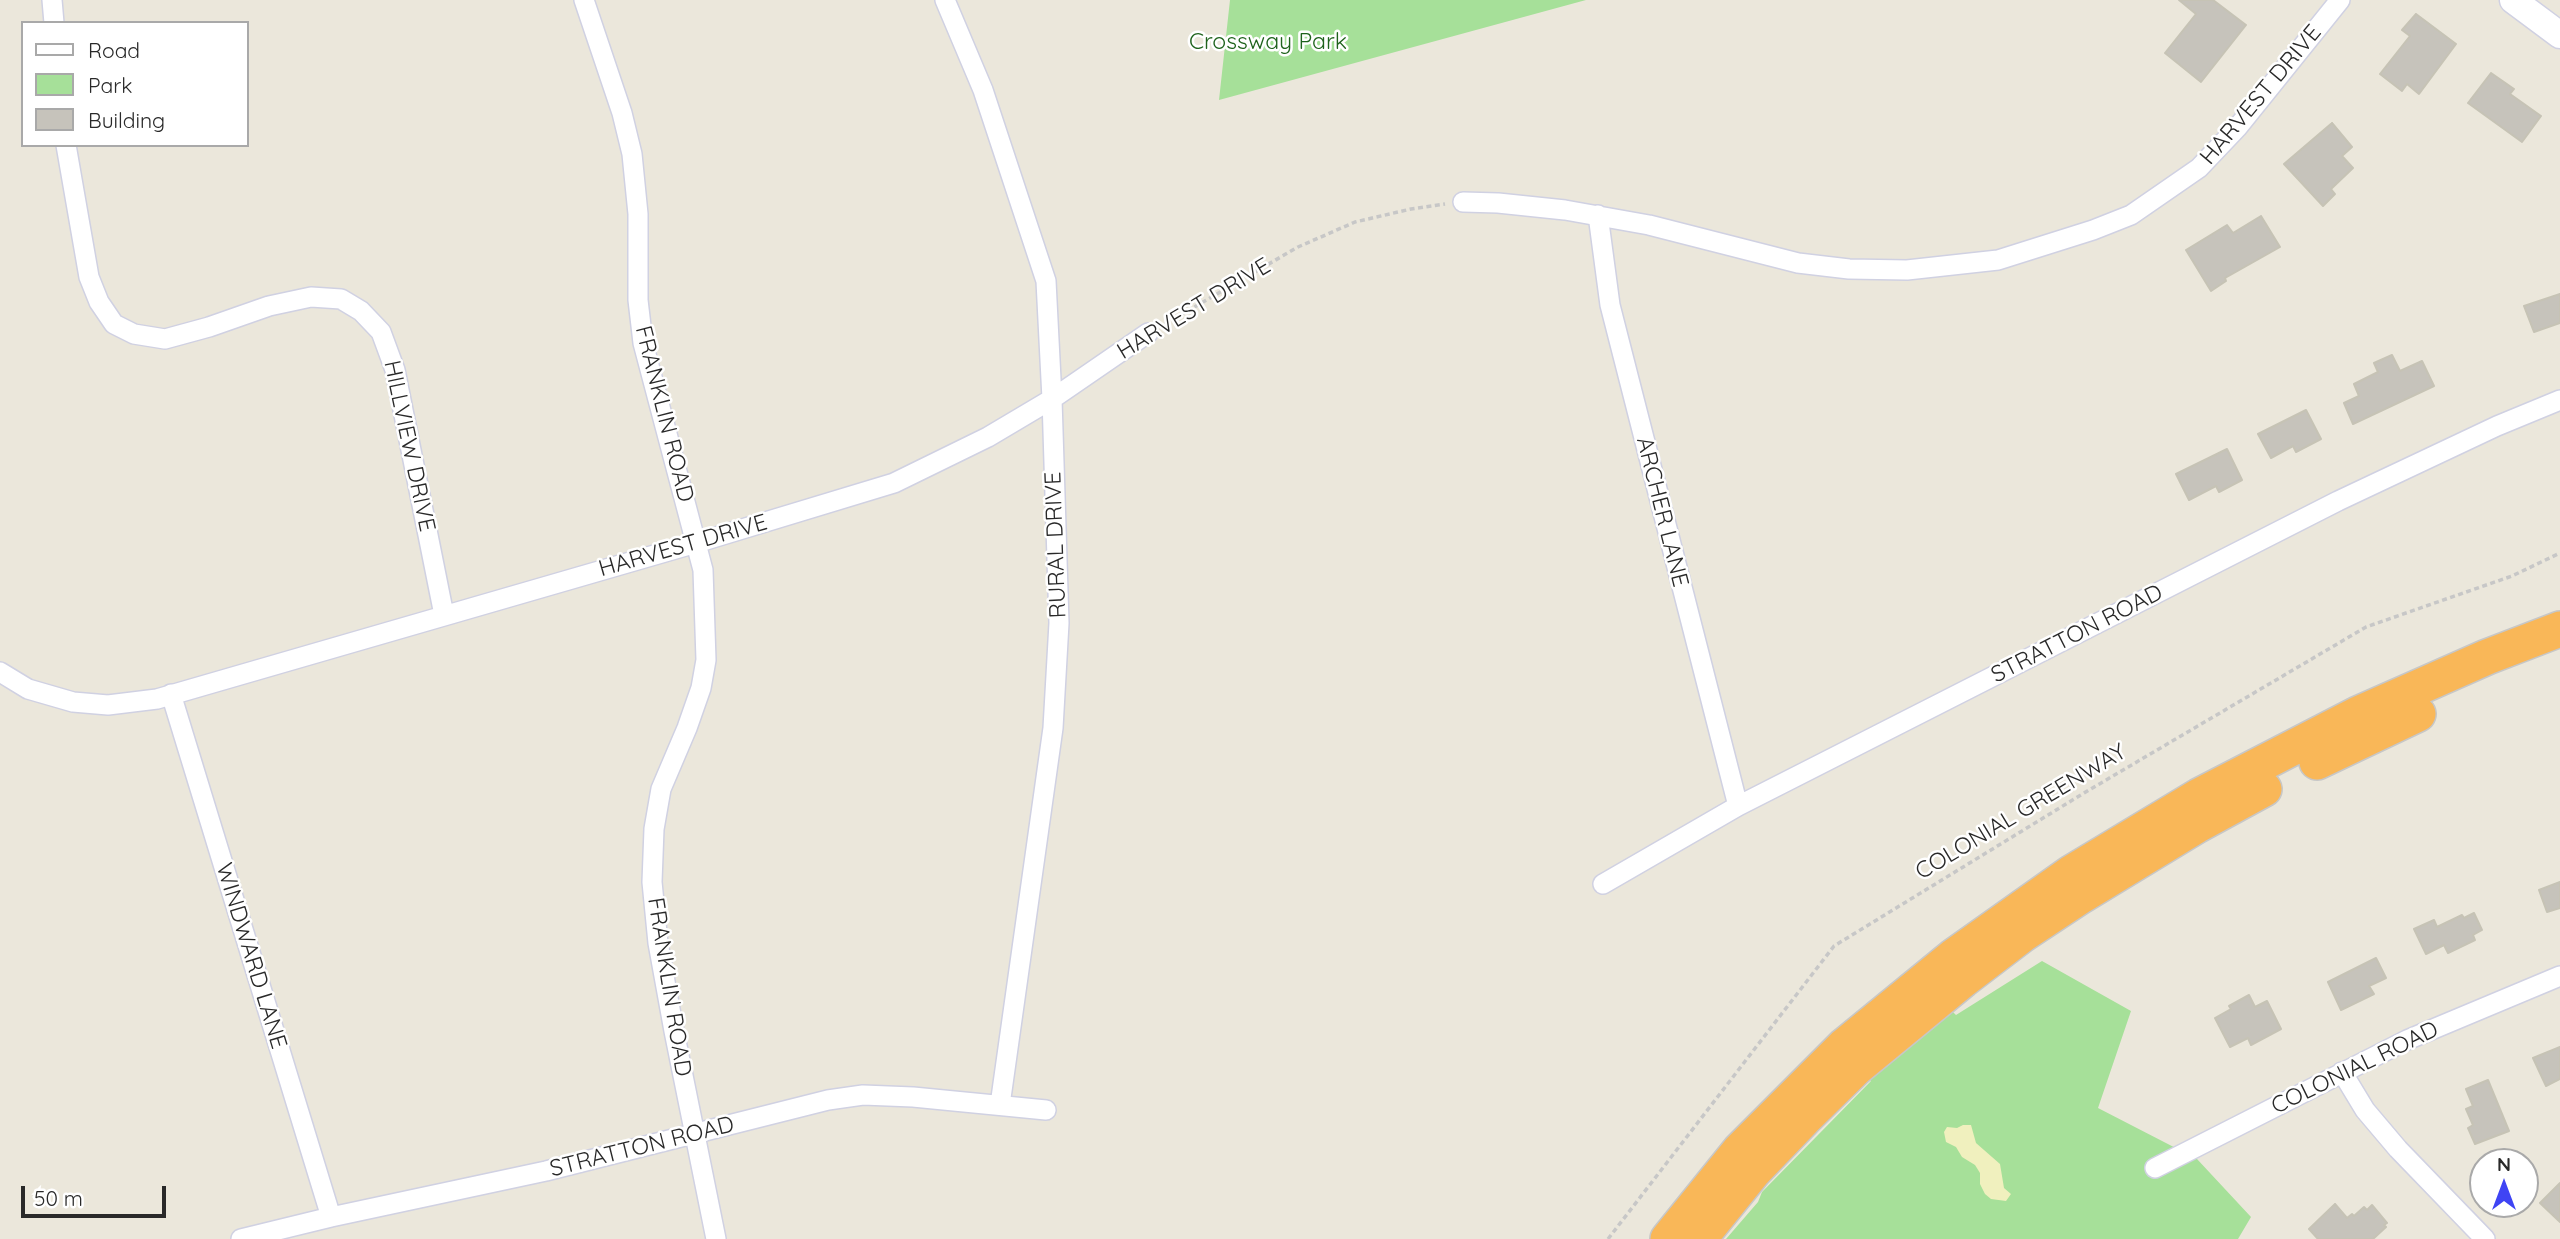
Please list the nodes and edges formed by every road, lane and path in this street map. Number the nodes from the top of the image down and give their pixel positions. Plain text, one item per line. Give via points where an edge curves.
1 (52, 0) edge
2 (584, 0) edge
3 (946, 0) edge
4 (2340, 0) edge
5 (2513, 0) edge
6 (54, 21) edge
7 (2560, 35) edge
8 (66, 147) edge
9 (1463, 202) joint
10 (1598, 215) junction
11 (1148, 333) joint
12 (1052, 399) junction
13 (2560, 400) edge
14 (695, 543) junction
15 (2560, 553) edge
16 (2560, 604) edge
17 (444, 615) junction
18 (2560, 629) edge
19 (2560, 654) edge
20 (0, 672) edge
21 (171, 694) junction
22 (2358, 714) junction
23 (1738, 806) junction
24 (1603, 884) dead end
25 (2560, 976) edge
26 (2342, 1072) junction
27 (1000, 1105) junction
28 (1046, 1110) dead end
29 (695, 1134) junction
30 (2155, 1168) dead end
31 (331, 1217) junction
32 (241, 1239) edge
33 (716, 1239) edge
34 (1608, 1239) edge
35 (1668, 1239) edge
36 (1699, 1239) edge
37 (2485, 1239) edge

1 - 6 street
2 - 14 street, FRANKLIN ROAD via 632,154 643,343
3 - 12 street, RURAL DRIVE via 983,90 1046,281
4 - 10 street, HARVEST DRIVE via 2199,168 2131,215 1998,260 1908,270 1798,263
5 - 7 street
8 - 17 street, HILLVIEW DRIVE via 89,277 114,324 134,334 164,339 269,306 311,298 341,299 382,331 395,370
9 - 10 street, HARVEST DRIVE
9 - 11 path, HARVEST DRIVE via 1355,222 1298,247
10 - 23 street, ARCHER LANE via 1610,305
11 - 12 street, HARVEST DRIVE
12 - 14 street, HARVEST DRIVE via 988,437 894,482
12 - 27 street, RURAL DRIVE via 1059,623 1053,729
13 - 23 street, STRATTON ROAD via 2338,501
14 - 17 street, HARVEST DRIVE
14 - 29 street, FRANKLIN ROAD via 703,570 706,660 701,688 661,789 653,829 652,882 663,968
15 - 34 path, COLONIAL GREENWAY via 2512,576 2366,627 1833,946
16 - 22 highway via 2469,646
17 - 21 street, HARVEST DRIVE
18 - 22 highway
19 - 36 highway via 2391,726 2264,788 2032,929 1856,1068 1754,1171
20 - 21 street, HARVEST DRIVE via 28,689 74,702 108,705
21 - 31 street, WINDWARD LANE
22 - 35 highway via 2136,832 1954,956 1844,1046 1791,1097 1740,1150
23 - 24 street, STRATTON ROAD
25 - 26 street, COLONIAL ROAD
26 - 30 street, COLONIAL ROAD
26 - 37 street via 2365,1110 2398,1149
27 - 28 street, STRATTON ROAD
27 - 29 street, STRATTON ROAD via 863,1095
29 - 31 street, STRATTON ROAD
29 - 33 street, FRANKLIN ROAD
31 - 32 street, STRATTON ROAD

